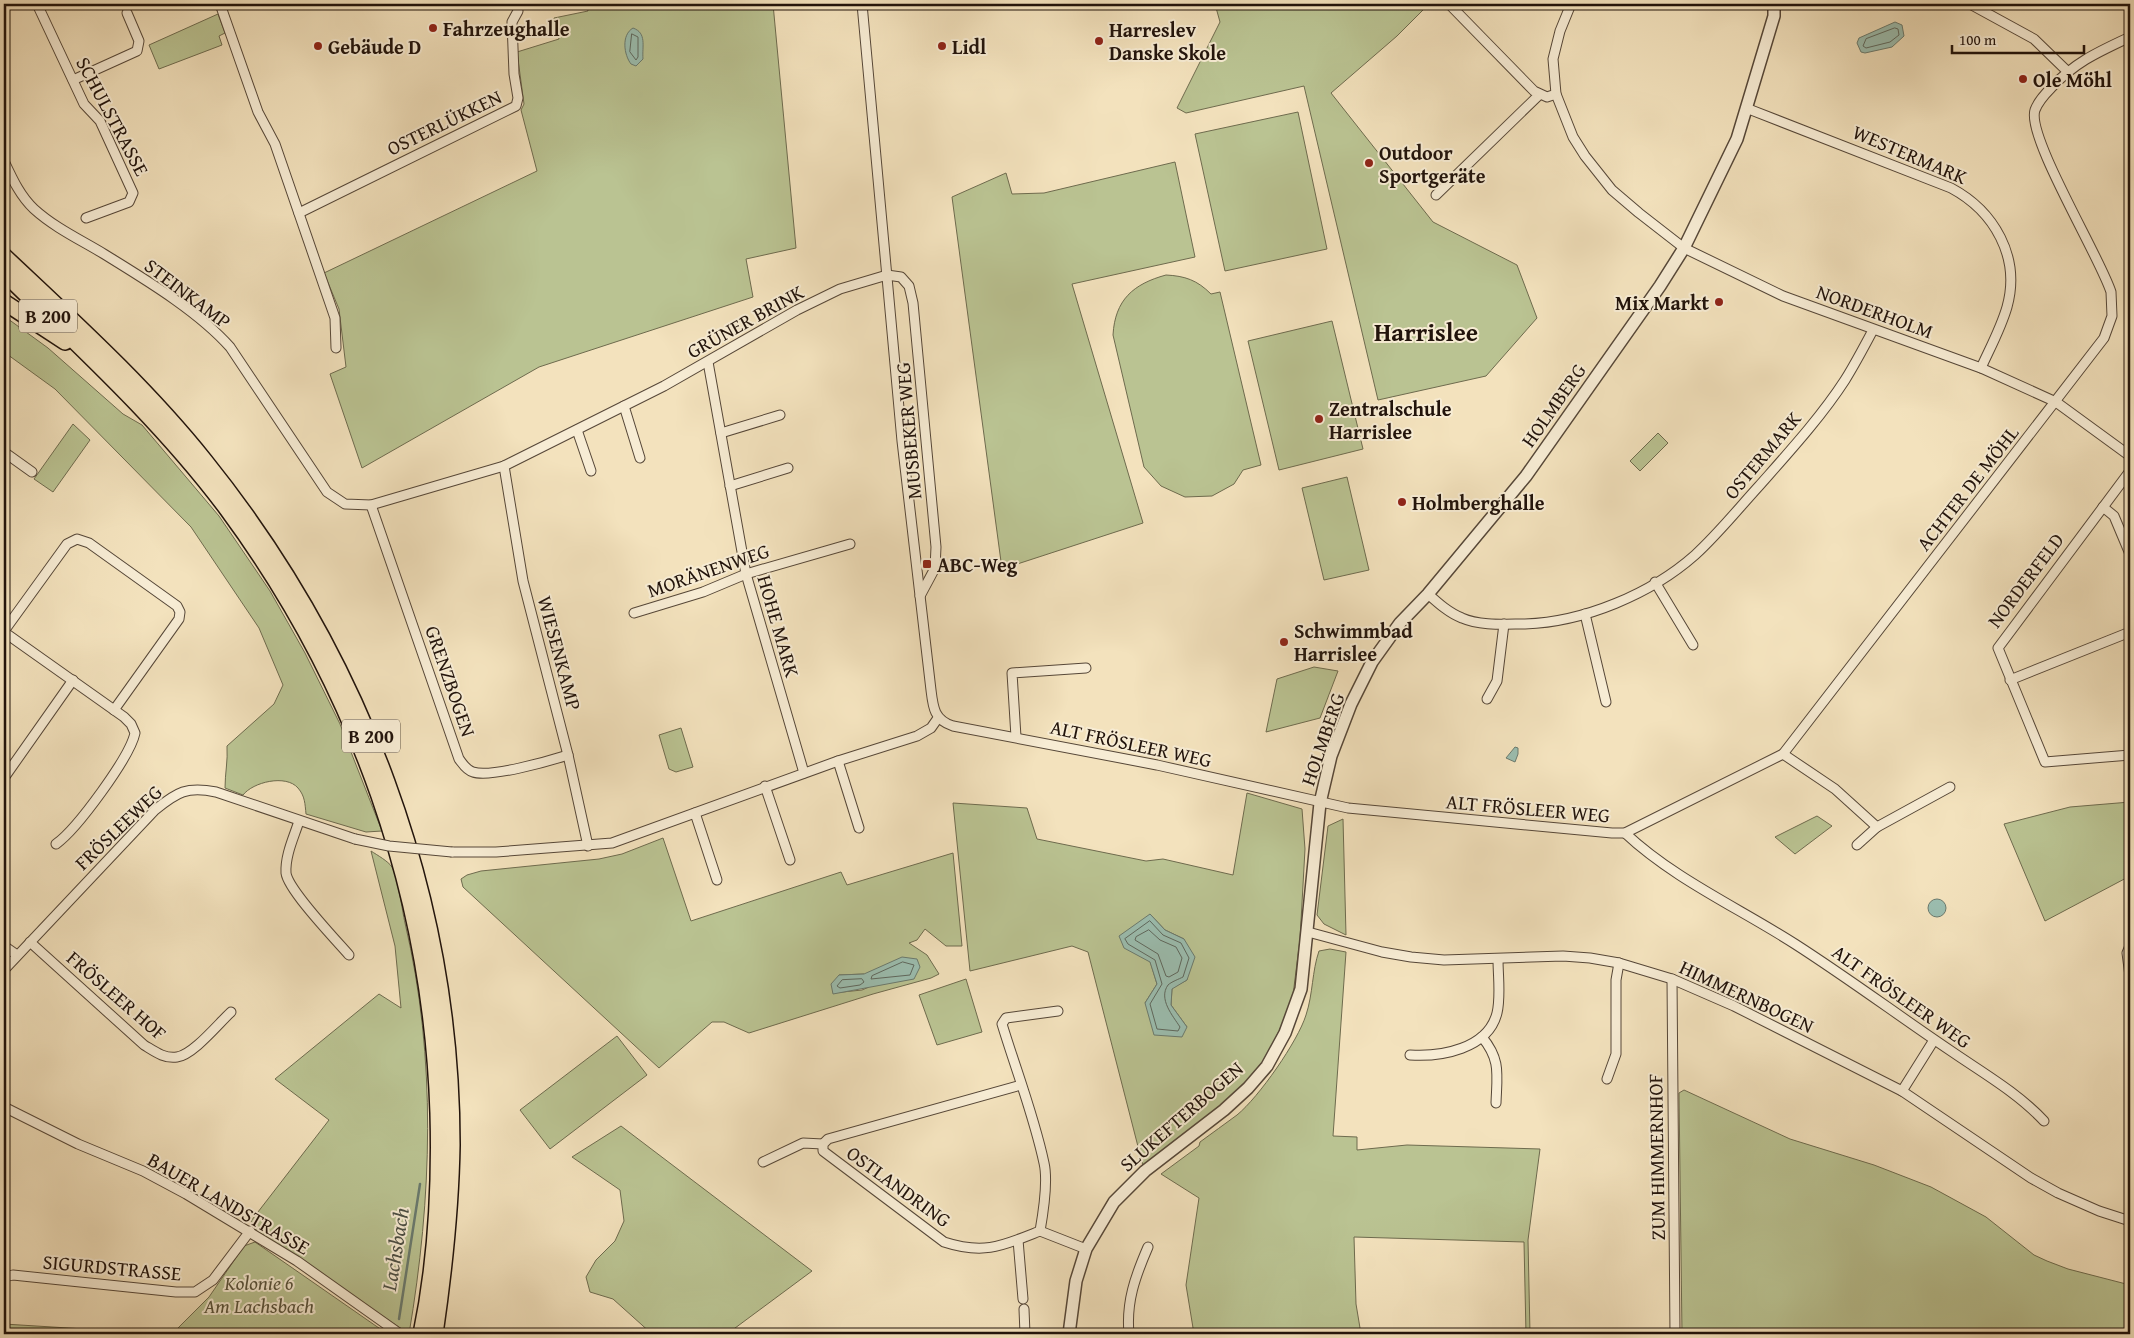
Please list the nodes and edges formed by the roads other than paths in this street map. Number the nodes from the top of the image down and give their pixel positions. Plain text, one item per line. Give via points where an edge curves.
1 (37, 4) edge
2 (220, 4) edge
3 (862, 4) edge
4 (1449, 4) edge
5 (1571, 4) edge
6 (1774, 4) edge
7 (1970, 4) edge
8 (518, 12) dead end
9 (127, 13) dead end
10 (2130, 37) edge
11 (2067, 71) junction
12 (73, 80) junction
13 (1556, 94) junction
14 (1539, 95) junction
15 (1746, 108) junction
16 (4, 161) edge
17 (1436, 195) dead end
18 (299, 213) junction
19 (86, 218) dead end
20 (1684, 248) junction
21 (4, 256) edge
22 (4, 273) edge
23 (887, 275) junction
24 (4, 302) edge
25 (1873, 330) junction
26 (336, 348) dead end
27 (92, 360) junction
28 (708, 362) junction
29 (1981, 368) junction
30 (2056, 402) junction
31 (624, 406) junction
32 (780, 415) dead end
33 (577, 430) junction
34 (721, 433) junction
35 (4, 452) edge
36 (2130, 456) edge
37 (640, 458) dead end
38 (504, 466) junction
39 (788, 468) dead end
40 (591, 471) dead end
41 (2130, 471) edge
42 (32, 472) dead end
43 (730, 486) junction
44 (345, 504) joint
45 (371, 505) junction
46 (2103, 507) junction
47 (850, 544) dead end
48 (2130, 554) edge
49 (746, 574) junction
50 (1655, 582) junction
51 (1428, 594) junction
52 (920, 596) junction
53 (634, 613) dead end
54 (1585, 614) junction
55 (1504, 624) junction
56 (4, 631) edge
57 (2130, 632) edge
58 (1693, 645) dead end
59 (1086, 668) dead end
60 (72, 680) junction
61 (2010, 680) junction
62 (1487, 698) dead end
63 (1606, 702) dead end
64 (114, 710) junction
65 (938, 718) junction
66 (1016, 737) junction
67 (1783, 754) junction
68 (568, 755) junction
69 (2130, 755) edge
70 (838, 761) junction
71 (804, 773) junction
72 (4, 778) edge
73 (766, 786) junction
74 (1950, 787) dead end
75 (1320, 803) junction
76 (695, 813) junction
77 (299, 821) junction
78 (1877, 827) junction
79 (859, 828) dead end
80 (1625, 833) junction
81 (56, 844) dead end
82 (1857, 845) dead end
83 (588, 846) junction
84 (790, 860) dead end
85 (717, 880) dead end
86 (1308, 932) junction
87 (30, 942) junction
88 (4, 946) edge
89 (2130, 946) edge
90 (17, 955) junction
91 (349, 955) dead end
92 (1498, 959) junction
93 (1619, 963) junction
94 (4, 970) edge
95 (2130, 976) edge
96 (1672, 979) junction
97 (1058, 1011) dead end
98 (231, 1012) dead end
99 (1482, 1037) junction
100 (1934, 1040) junction
101 (1410, 1054) dead end
102 (1608, 1079) dead end
103 (1021, 1085) junction
104 (1902, 1091) junction
105 (1496, 1103) dead end
106 (4, 1107) edge
107 (2044, 1122) dead end
108 (823, 1144) junction
109 (764, 1162) dead end
110 (2130, 1221) edge
111 (250, 1231) junction
112 (1040, 1231) junction
113 (1018, 1240) junction
114 (1148, 1247) dead end
115 (1086, 1249) junction
116 (4, 1277) edge
117 (1023, 1299) dead end
118 (1024, 1309) dead end
119 (426, 1333) edge
120 (399, 1334) edge
121 (1025, 1334) edge
122 (1069, 1334) edge
123 (1129, 1334) edge
124 (1675, 1334) edge

1 - 12 street, SCHULSTRASSE
2 - 18 street via 258,112 276,144
3 - 23 street, MUSBEKER WEG
4 - 14 street
5 - 13 street, NORDERHOLM via 1553,59
6 - 15 street, HOLMBERG via 1774,16
7 - 11 street via 2034,38
8 - 18 street, OSTERLÜKKEN via 512,22 516,106
9 - 12 street via 139,41 137,51
10 - 11 street, ACHTER DE MÖHL via 2086,57
11 - 30 street, ACHTER DE MÖHL via 2043,97 2035,109 2034,120 2049,161 2108,284 2113,304 2111,322 2104,338
12 - 19 street, SCHULSTRASSE via 84,104 100,121 133,193 129,202
13 - 14 street
13 - 20 street, NORDERHOLM via 1573,137 1601,176
14 - 17 street
15 - 20 street, HOLMBERG via 1733,151
15 - 29 street, WESTERMARK via 1951,188 1966,196 1987,215 2007,254 2010,286 2006,309
16 - 44 street, STEINKAMP via 20,193 34,209 215,330 230,347 327,492
18 - 26 street via 335,318
20 - 25 street, NORDERHOLM via 1784,296
20 - 51 street, HOLMBERG via 1526,476
21 - 119 highway, B 200 via 168,419 236,500 298,593 337,663 372,740 417,875 434,947 450,1084 451,1186 446,1244
22 - 27 highway, B 200
23 - 28 street, GRÜNER BRINK via 840,289
23 - 52 street, MUSBEKER WEG
23 - 52 street, MUSBEKER WEG via 901,277 909,286 913,303 936,547 935,568
24 - 27 highway
25 - 29 street, NORDERHOLM
25 - 50 street, OSTERMARK via 1844,380 1773,470 1694,556
27 - 119 highway, B 200 via 193,466 261,558 335,686 384,806 419,940 432,1022 439,1145
28 - 31 street, GRÜNER BRINK
28 - 34 street, HOHE MARK
29 - 30 street, NORDERHOLM
30 - 36 street
30 - 67 street, ACHTER DE MÖHL
31 - 33 street, GRÜNER BRINK
31 - 37 street
32 - 34 street
33 - 38 street, GRÜNER BRINK
33 - 40 street
34 - 43 street, HOHE MARK
35 - 42 street
38 - 45 street, GRÜNER BRINK
38 - 68 street, WIESENKAMP via 523,581
39 - 43 street
41 - 46 street, NORDERFELD
43 - 49 street, HOHE MARK
44 - 45 street, GRÜNER BRINK
45 - 68 street, GRENZBOGEN via 459,759 465,768 480,773
46 - 48 street via 2114,516
46 - 61 street, NORDERFELD via 1998,644
47 - 49 street, MORÄNENWEG
49 - 53 street, MORÄNENWEG via 703,592
49 - 71 street, HOHE MARK
50 - 54 street, OSTERMARK
50 - 58 street
51 - 55 street, OSTERMARK via 1463,619
51 - 75 street, HOLMBERG via 1400,623 1372,662 1351,704
52 - 65 street, MUSBEKER WEG via 930,690
54 - 55 street, OSTERMARK via 1558,620
54 - 63 street
55 - 62 street via 1497,681
56 - 60 street
56 - 64 street via 67,544 77,539 90,543 169,600 180,612
57 - 61 street
59 - 66 street via 1012,673
60 - 64 street
60 - 72 street
61 - 69 street, NORDERFELD via 2045,762
64 - 81 street via 131,724 135,733 128,751 74,827
65 - 66 street, ALT FRÖSLEER WEG via 952,726
65 - 70 street via 931,728 917,736
66 - 75 street, ALT FRÖSLEER WEG
67 - 78 street via 1835,789
67 - 80 street, ACHTER DE MÖHL
68 - 83 street, WIESENKAMP
70 - 71 street
70 - 79 street
71 - 73 street
73 - 76 street
73 - 84 street
74 - 78 street
75 - 80 street, ALT FRÖSLEER WEG via 1583,832
75 - 86 street, SLUKEFTERBOGEN
76 - 83 street via 639,836
76 - 85 street
77 - 83 street, FRÖSLEEWEG, bridge via 389,846 452,852
77 - 87 street, FRÖSLEEWEG via 208,790 193,789 174,794
77 - 91 street via 287,859 286,875 293,889
78 - 82 street
80 - 100 street, ALT FRÖSLEER WEG via 1672,869 1796,945
86 - 92 street, HIMMERNBOGEN via 1411,957
86 - 115 street, SLUKEFTERBOGEN via 1295,1010 1267,1066 1224,1110 1129,1185 1114,1202
87 - 90 street, FRÖSLEEWEG
87 - 98 street, FRÖSLEER HOF via 144,1045 161,1056 177,1058 191,1051
88 - 90 street
89 - 95 street via 2127,954
90 - 94 street, FRÖSLEEWEG
92 - 93 street, HIMMERNBOGEN via 1563,956
92 - 99 street via 1497,1014
93 - 96 street, HIMMERNBOGEN
93 - 102 street via 1616,1054
96 - 104 street, HIMMERNBOGEN via 1743,1010
96 - 124 street, ZUM HIMMERNHOF
97 - 103 street via 1006,1018 1002,1024
99 - 101 street via 1472,1044 1436,1055
99 - 105 street via 1498,1063
100 - 104 street
100 - 107 street, ALT FRÖSLEER WEG via 2030,1106
103 - 108 street, OSTLANDRING via 828,1139
103 - 112 street via 1045,1165
104 - 110 street, HIMMERNBOGEN via 2031,1178 2099,1211
106 - 111 street, BAUER LANDSTRASSE via 78,1144 143,1171
108 - 109 street via 803,1143
108 - 113 street, OSTLANDRING via 828,1156 944,1242 988,1249
111 - 116 street, SIGURDSTRASSE via 213,1280 195,1292 13,1275
111 - 120 street, BAUER LANDSTRASSE
112 - 113 street, OSTLANDRING
112 - 115 street
113 - 117 street
114 - 123 street via 1129,1298
115 - 122 street, SLUKEFTERBOGEN via 1076,1281
118 - 121 street

